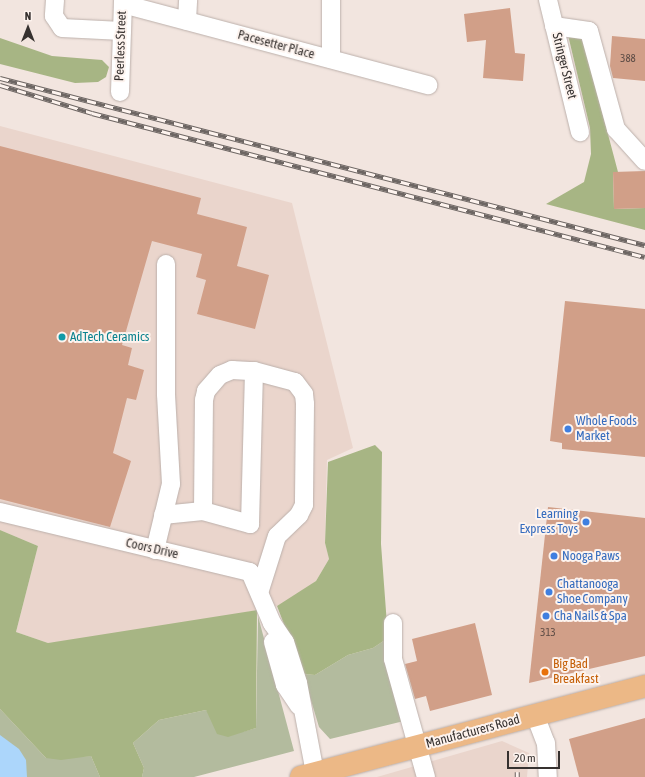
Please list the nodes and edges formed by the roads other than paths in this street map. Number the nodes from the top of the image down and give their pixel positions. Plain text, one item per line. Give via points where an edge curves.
1 (55, 0) edge
2 (188, 0) edge
3 (331, 0) edge
4 (548, 0) edge
5 (123, 2) edge
6 (187, 21) junction
7 (554, 26) junction
8 (122, 32) junction
9 (331, 60) junction
10 (428, 85) dead end
11 (120, 92) dead end
12 (580, 132) dead end
13 (645, 161) edge
14 (166, 264) dead end
15 (254, 371) junction
16 (203, 511) junction
17 (0, 512) edge
18 (163, 515) junction
19 (250, 524) junction
20 (276, 536) junction
21 (155, 550) junction
22 (260, 590) junction
23 (393, 623) dead end
24 (645, 686) edge
25 (535, 715) junction
26 (420, 746) junction
27 (308, 775) edge
28 (426, 777) edge
29 (548, 777) edge

1 - 8 street via 54,16 62,28
2 - 6 street
3 - 9 street
4 - 7 street, Stringer Street
5 - 6 street, Pacesetter Place
5 - 8 street, Peerless Street
6 - 9 street, Pacesetter Place
7 - 12 street, Stringer Street
7 - 13 street via 589,31 616,129
8 - 11 street, Peerless Street
9 - 10 street, Pacesetter Place
14 - 18 street via 166,394 171,484
15 - 16 street via 232,370 220,374 206,391
15 - 19 street
15 - 20 street via 290,378 304,394 304,505 296,520
16 - 18 street
16 - 19 street
17 - 21 street, Coors Drive
18 - 21 street
19 - 20 street
20 - 22 street
21 - 22 street, Coors Drive via 250,572
22 - 27 street, Coors Drive via 272,623 285,642 298,683
23 - 26 street via 393,659
24 - 25 main road, Manufacturers Road
25 - 26 main road, Manufacturers Road
25 - 29 street via 546,743
26 - 27 main road, Manufacturers Road
26 - 28 street

